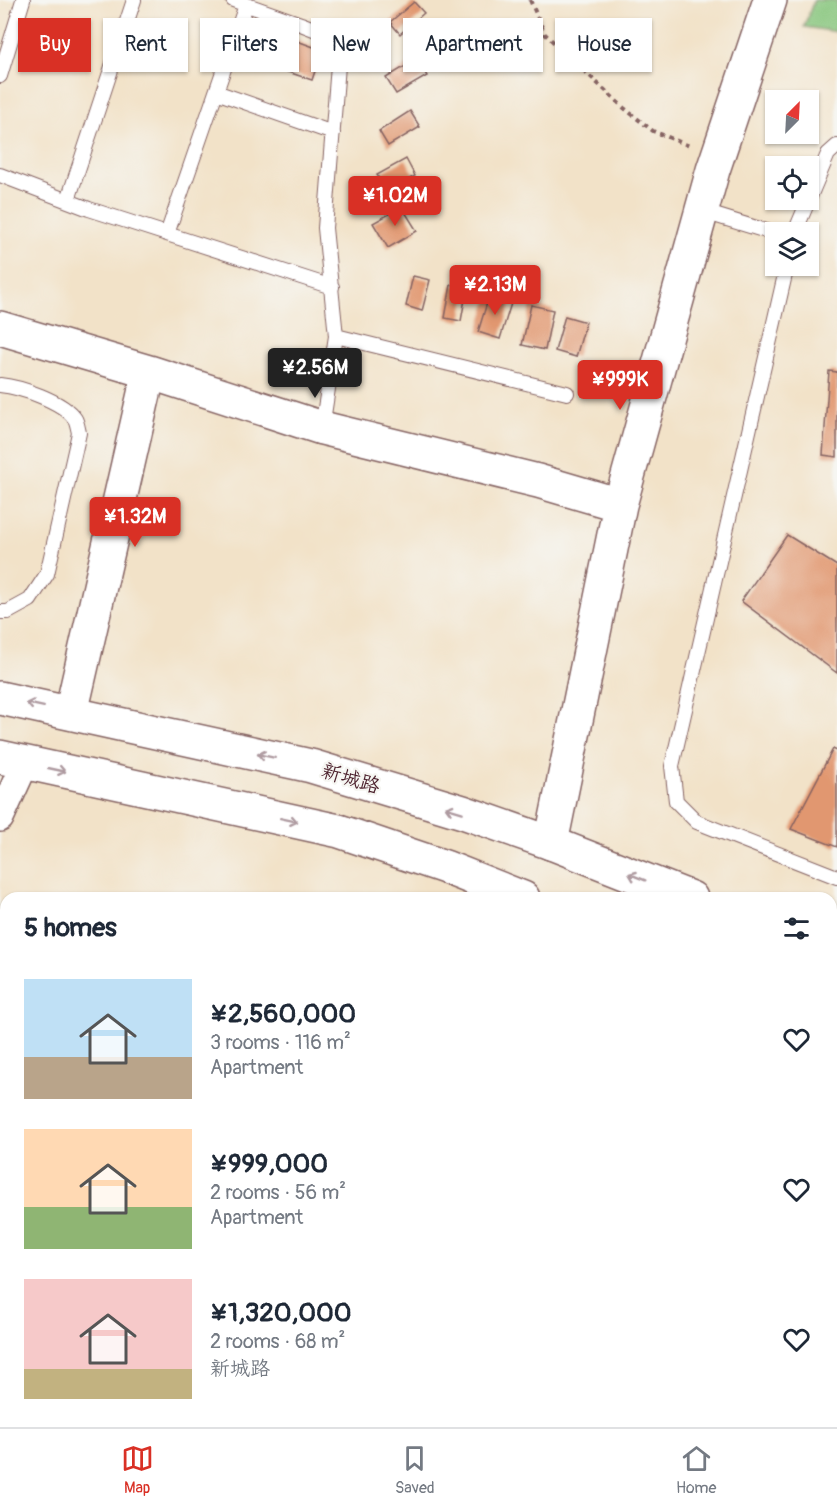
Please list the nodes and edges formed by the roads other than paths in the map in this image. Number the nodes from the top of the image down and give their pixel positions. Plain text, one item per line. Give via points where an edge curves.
1 (23, 0) edge
2 (134, 0) edge
3 (770, 0) edge
4 (240, 2) edge
5 (0, 76) edge
6 (216, 92) junction
7 (333, 133) junction
8 (837, 146) edge
9 (0, 175) edge
10 (68, 200) junction
11 (702, 211) junction
12 (799, 222) edge
13 (765, 231) edge
14 (167, 234) junction
15 (785, 276) edge
16 (332, 287) junction
17 (0, 328) edge
18 (336, 336) junction
19 (149, 372) junction
20 (0, 385) edge
21 (567, 393) dead end
22 (322, 428) junction
23 (620, 505) junction
24 (0, 612) edge
25 (0, 698) edge
26 (71, 713) junction
27 (12, 760) edge
28 (0, 818) edge
29 (551, 843) junction
30 (837, 877) edge
31 (508, 892) edge
32 (676, 892) edge

1 - 5 lane
2 - 10 lane
3 - 11 street
4 - 6 lane
4 - 7 lane via 329,35 339,53
6 - 7 lane
6 - 14 lane
7 - 16 lane via 326,228
8 - 12 lane via 828,154
9 - 10 lane
10 - 14 lane
11 - 13 lane
11 - 23 street
14 - 16 lane
15 - 30 lane via 672,766 676,801 697,822
16 - 18 lane
17 - 19 street
18 - 21 lane
18 - 22 lane
19 - 22 street
19 - 26 street
20 - 24 lane via 46,398 64,408 76,420 79,433 46,574 30,600
22 - 23 street
23 - 29 street
26 -> 25 street, 新城路
29 -> 26 street, 新城路 via 311,766
27 - 28 street
27 -> 31 street via 339,831
32 -> 29 street, 新城路

